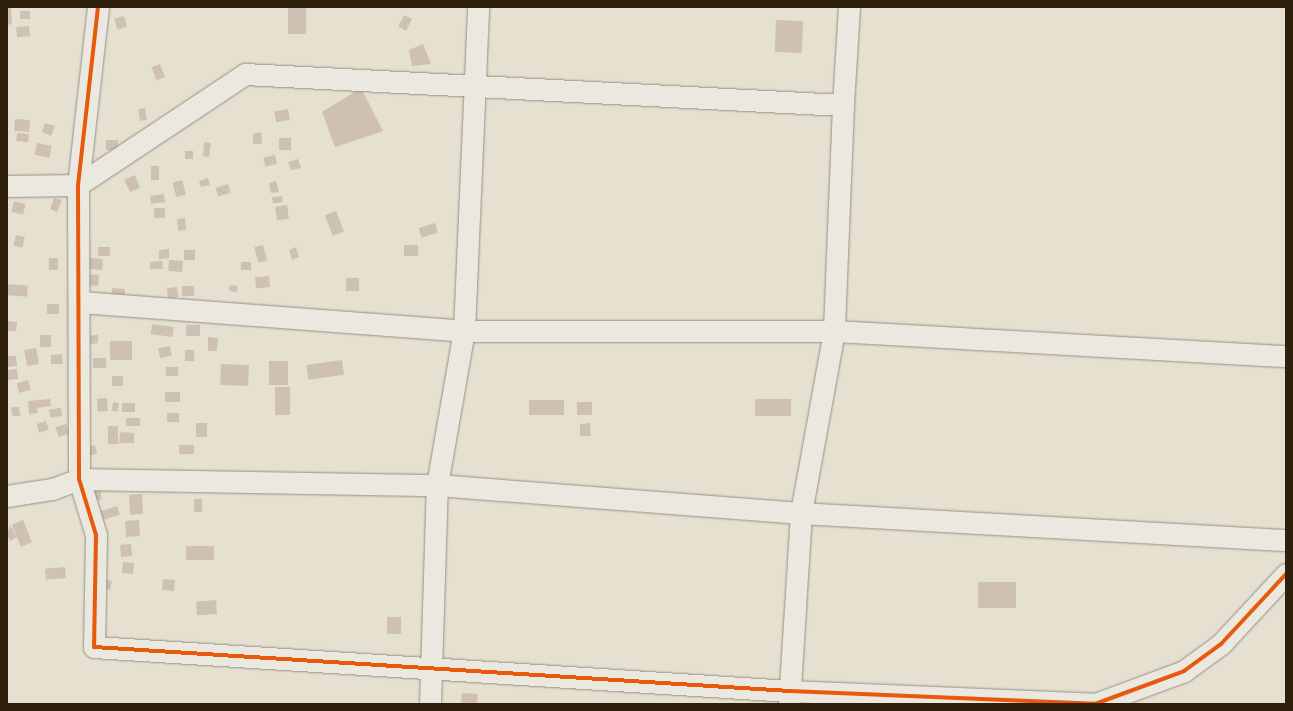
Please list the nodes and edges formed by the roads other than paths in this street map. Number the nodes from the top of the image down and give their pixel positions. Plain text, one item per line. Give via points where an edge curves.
1 (98, 7) edge
2 (478, 7) edge
3 (849, 7) edge
4 (474, 86) junction
5 (843, 105) junction
6 (78, 185) junction
7 (7, 186) edge
8 (80, 302) junction
9 (464, 331) junction
10 (834, 331) junction
11 (1286, 356) edge
12 (79, 479) junction
13 (437, 486) junction
14 (7, 496) edge
15 (801, 513) junction
16 (1286, 540) edge
17 (1286, 574) edge
18 (431, 669) junction
19 (789, 697) edge
20 (430, 704) edge
21 (1095, 704) edge
22 (1099, 704) edge

1 - 6 street
2 - 4 street
3 - 5 street
4 - 5 street
4 - 6 street via 245,74
4 - 9 street
5 - 10 street
6 - 7 street
6 - 8 street
8 - 9 street
8 - 12 street
9 - 10 street
9 - 13 street
10 - 11 street
10 - 15 street
12 - 13 street
12 - 14 street via 52,489
12 - 18 street via 96,535 94,647
13 - 15 street
13 - 18 street
15 - 16 street
15 - 19 street
17 - 21 street via 1221,644 1184,672
18 - 19 street
18 - 20 street
19 - 21 street
21 - 22 street

